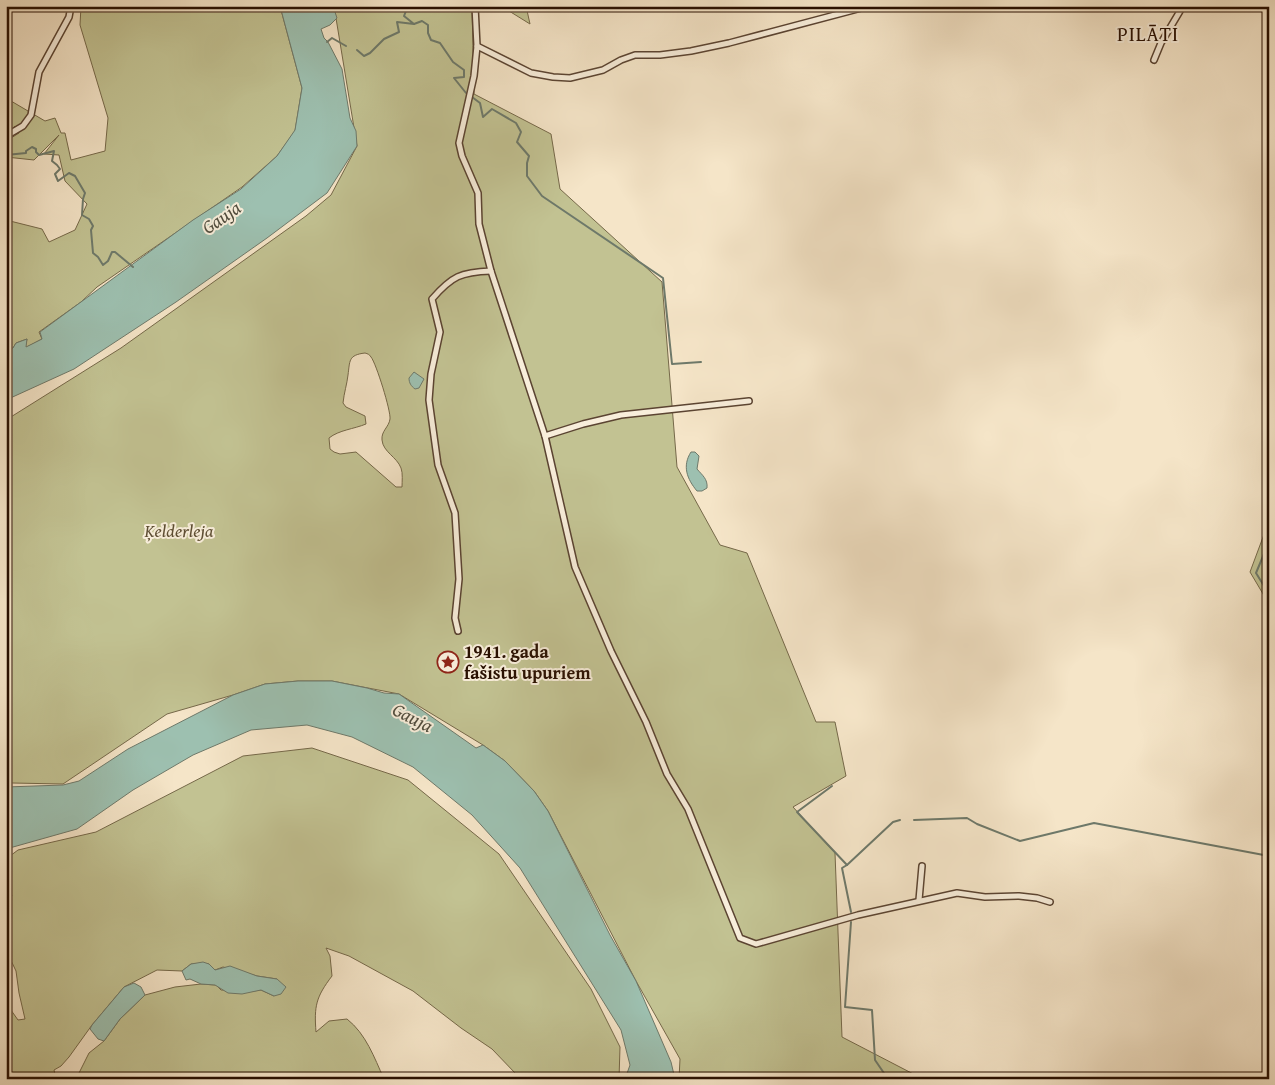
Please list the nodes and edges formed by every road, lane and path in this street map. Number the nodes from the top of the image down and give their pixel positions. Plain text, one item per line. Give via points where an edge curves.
1 (71, 6) edge
2 (475, 6) edge
3 (869, 6) edge
4 (1183, 6) edge
5 (477, 46) junction
6 (1154, 60) dead end
7 (6, 136) edge
8 (491, 271) junction
9 (749, 401) dead end
10 (545, 436) junction
11 (458, 631) dead end
12 (922, 866) dead end
13 (920, 900) junction
14 (1050, 902) dead end

1 - 7 street via 69,17 36,80 31,115 23,126
2 - 5 street
3 - 5 street via 729,44 683,52 636,55 603,70 570,78 531,73
4 - 6 street
5 - 8 street via 474,76 459,143 478,193 479,224
8 - 10 street
8 - 11 street via 468,272 447,282 432,299 440,332 429,400 438,465 454,513 459,579 455,618
9 - 10 street via 621,415
10 - 13 street via 575,567 667,774 694,824 740,938 756,944
12 - 13 street
13 - 14 street via 956,893 985,897 1019,896

